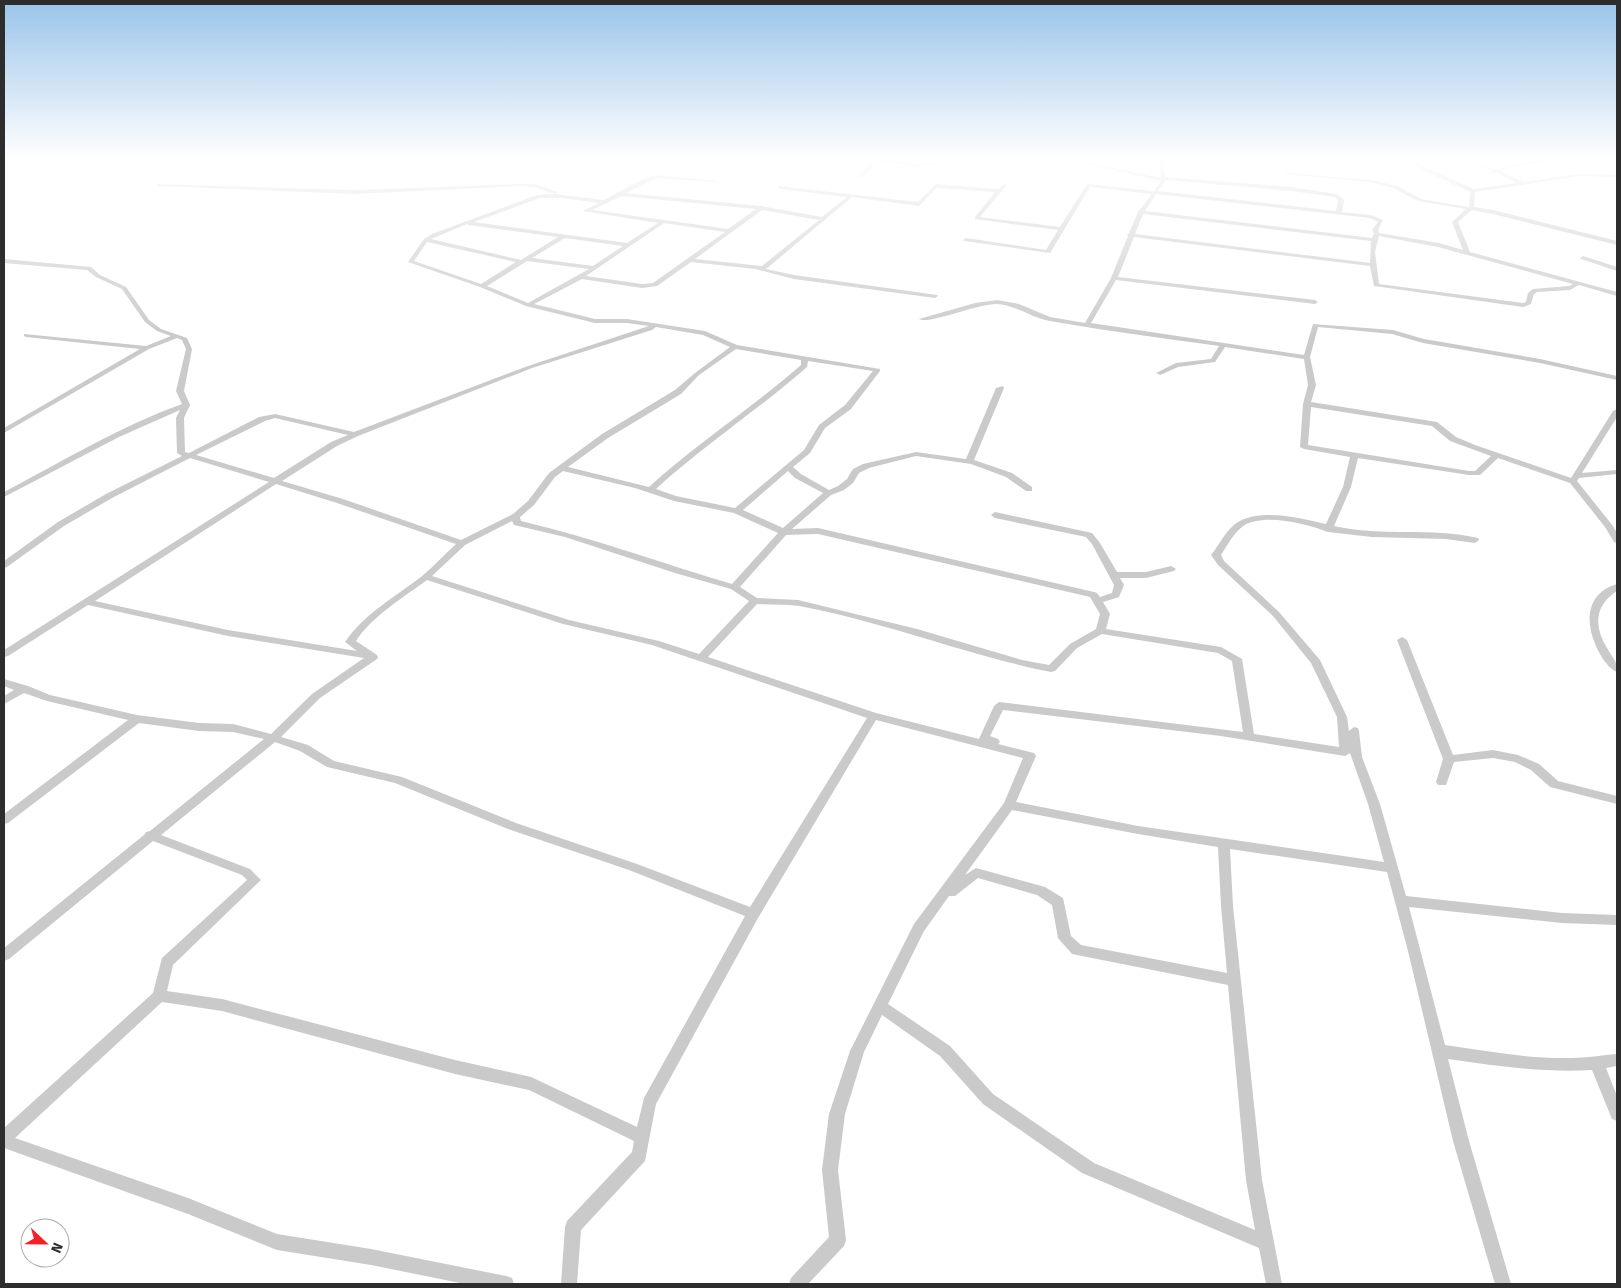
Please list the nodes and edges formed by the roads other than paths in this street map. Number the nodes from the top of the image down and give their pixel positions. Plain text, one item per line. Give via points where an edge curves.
1 (483, 217) edge
2 (628, 217) edge
3 (749, 217) edge
4 (818, 217) edge
5 (978, 217) edge
6 (1068, 217) edge
7 (1139, 217) edge
8 (1189, 217) edge
9 (1367, 217) edge
10 (1462, 217) edge
11 (1510, 217) edge
12 (824, 218) joint
13 (662, 222) junction
14 (467, 223) junction
15 (1060, 229) junction
16 (730, 231) junction
17 (1130, 235) junction
18 (564, 236) junction
19 (1376, 237) junction
20 (426, 240) junction
21 (966, 240) dead end
22 (1617, 243) edge
23 (628, 245) junction
24 (1467, 252) junction
25 (1583, 258) dead end
26 (524, 260) junction
27 (690, 260) junction
28 (4, 261) edge
29 (1373, 265) junction
30 (595, 268) junction
31 (758, 269) junction
32 (1617, 269) edge
33 (581, 277) junction
34 (1114, 278) junction
35 (1578, 283) junction
36 (482, 286) junction
37 (1617, 294) edge
38 (935, 296) dead end
39 (1315, 302) dead end
40 (528, 305) junction
41 (922, 319) dead end
42 (654, 325) junction
43 (1087, 325) junction
44 (26, 335) dead end
45 (176, 336) junction
46 (1224, 344) junction
47 (735, 347) junction
48 (147, 348) junction
49 (1307, 357) junction
50 (804, 358) junction
51 (1160, 373) dead end
52 (1617, 378) edge
53 (1000, 388) dead end
54 (1307, 404) junction
55 (186, 405) junction
56 (1617, 411) edge
57 (4, 431) edge
58 (355, 434) junction
59 (1497, 455) junction
60 (189, 456) junction
61 (1354, 456) junction
62 (970, 461) junction
63 (788, 467) junction
64 (562, 468) junction
65 (1617, 472) edge
66 (1574, 479) junction
67 (274, 482) junction
68 (1029, 489) dead end
69 (650, 490) junction
70 (828, 493) junction
71 (4, 495) edge
72 (737, 511) junction
73 (995, 515) dead end
74 (516, 516) junction
75 (1328, 528) junction
76 (784, 532) junction
77 (1475, 540) dead end
78 (1617, 540) edge
79 (462, 543) junction
80 (4, 565) edge
81 (1171, 569) dead end
82 (1114, 575) junction
83 (426, 577) junction
84 (734, 587) junction
85 (1617, 587) edge
86 (755, 601) junction
87 (1097, 601) junction
88 (88, 602) junction
89 (1101, 631) junction
90 (1402, 640) dead end
91 (4, 654) edge
92 (373, 657) junction
93 (701, 658) junction
94 (1617, 669) edge
95 (4, 682) edge
96 (24, 688) junction
97 (4, 700) edge
98 (874, 716) junction
99 (137, 719) junction
100 (1354, 731) dead end
101 (1249, 736) junction
102 (273, 738) junction
103 (1030, 756) junction
104 (1449, 759) junction
105 (1442, 782) dead end
106 (1617, 800) edge
107 (1009, 805) junction
108 (4, 820) edge
109 (150, 835) junction
110 (1224, 843) junction
111 (1392, 868) junction
112 (1401, 901) junction
113 (752, 914) junction
114 (1617, 920) edge
115 (919, 928) junction
116 (4, 955) edge
117 (1234, 980) junction
118 (159, 996) junction
119 (880, 1006) junction
120 (1439, 1051) junction
121 (1617, 1060) edge
122 (1597, 1064) junction
123 (1617, 1114) edge
124 (642, 1137) junction
125 (4, 1140) edge
126 (1266, 1243) junction
127 (506, 1284) edge
128 (569, 1284) edge
129 (797, 1284) edge
130 (1274, 1284) edge
131 (1503, 1284) edge

1 - 14 street
2 - 13 street
3 - 16 street
4 - 12 street
5 - 15 street
6 - 15 street
7 - 17 street
8 - 19 street
9 - 19 street via 1381,221 1375,230
10 - 24 street via 1456,222
11 - 22 street
12 - 31 street via 764,268
13 - 16 street
13 - 23 street
14 - 18 street
14 - 20 street
15 - 21 street via 1048,252
16 - 27 street
17 - 29 street
17 - 34 street
18 - 23 street
18 - 26 street
19 - 24 street via 1416,239
19 - 29 street
20 - 26 street
20 - 36 street via 414,255 413,265
23 - 30 street
24 - 35 street
25 - 32 street
26 - 30 street
26 - 36 street
27 - 31 street
27 - 33 street via 649,287
28 - 45 street via 89,268 124,288 147,321
29 - 35 street via 1376,285 1523,305 1529,303 1535,290 1570,288
30 - 33 street
31 - 38 street
33 - 40 street
34 - 39 street
34 - 43 street
35 - 37 street
36 - 40 street
40 - 42 street via 595,321 627,320
41 - 43 street via 934,319 979,303 998,301 1024,307 1048,319
42 - 47 street via 705,333
42 - 58 street via 650,329 530,367
43 - 46 street
44 - 48 street
45 - 48 street
45 - 55 street via 185,339 189,349 180,391
46 - 49 street
46 - 51 street via 1213,361 1176,365
47 - 50 street
47 - 64 street via 678,392 605,436
48 - 57 street
49 - 52 street via 1315,325 1393,332 1423,342 1540,361
49 - 54 street via 1312,385
50 - 63 street via 878,370 848,407 822,427 807,451
50 - 69 street via 805,366 782,386 676,465
53 - 62 street
54 - 59 street via 1434,424 1453,439
54 - 61 street via 1304,447
55 - 60 street via 180,418 181,453
55 - 71 street via 152,416
56 - 66 street
58 - 60 street via 274,416
58 - 67 street
59 - 61 street via 1477,473
59 - 66 street
60 - 67 street via 232,466
60 - 80 street via 61,524
61 - 75 street via 1347,487
62 - 68 street via 1010,474
62 - 70 street via 916,454 892,459 866,466 841,488
63 - 70 street
63 - 72 street
64 - 69 street
64 - 74 street
65 - 66 street
66 - 78 street
67 - 79 street
67 - 88 street
69 - 72 street
70 - 76 street
72 - 76 street
73 - 82 street via 1089,535
74 - 79 street
74 - 84 street via 517,522
75 - 77 street via 1358,534 1450,535
75 - 101 street via 1288,518 1259,519 1241,524 1216,555 1276,614 1316,662 1342,717 1345,752
76 - 84 street
76 - 87 street via 818,531 1094,595
79 - 83 street
81 - 82 street via 1146,575
82 - 87 street via 1119,585 1116,595
83 - 92 street via 358,630 350,642
83 - 93 street via 566,622 655,643
84 - 86 street
85 - 94 street via 1601,599 1592,618 1600,646
86 - 89 street via 798,603 1052,669 1068,649
86 - 93 street
87 - 89 street via 1106,614
88 - 91 street
88 - 92 street via 228,633
89 - 101 street via 1230,653 1237,659
90 - 104 street
92 - 102 street via 316,696
93 - 98 street
95 - 96 street
96 - 97 street
96 - 99 street via 47,698
98 - 103 street
98 - 113 street
99 - 102 street via 233,728
99 - 108 street
100 - 111 street via 1356,758 1374,804
101 - 103 street via 999,706 984,738
102 - 109 street
102 - 113 street via 304,748 332,764 398,780 512,826 632,867
103 - 107 street
104 - 105 street
104 - 106 street via 1493,754 1518,759 1535,767 1554,784
107 - 110 street
107 - 115 street
109 - 116 street
109 - 118 street via 246,872 255,880 167,962
110 - 111 street
110 - 117 street
111 - 112 street
112 - 114 street via 1562,918
112 - 120 street
113 - 124 street via 649,1103
115 - 117 street via 955,887 976,873 1041,891 1058,902 1065,938 1077,950
115 - 119 street
117 - 126 street via 1254,1180
118 - 124 street via 222,1005 531,1084
118 - 125 street
119 - 126 street via 945,1051 988,1099 1088,1168
119 - 129 street via 857,1051 837,1114 830,1170 838,1240
120 - 122 street via 1516,1062
120 - 131 street via 1461,1141
121 - 122 street
122 - 123 street
124 - 128 street via 639,1156 574,1227
125 - 127 street via 188,1206 277,1242
126 - 130 street

